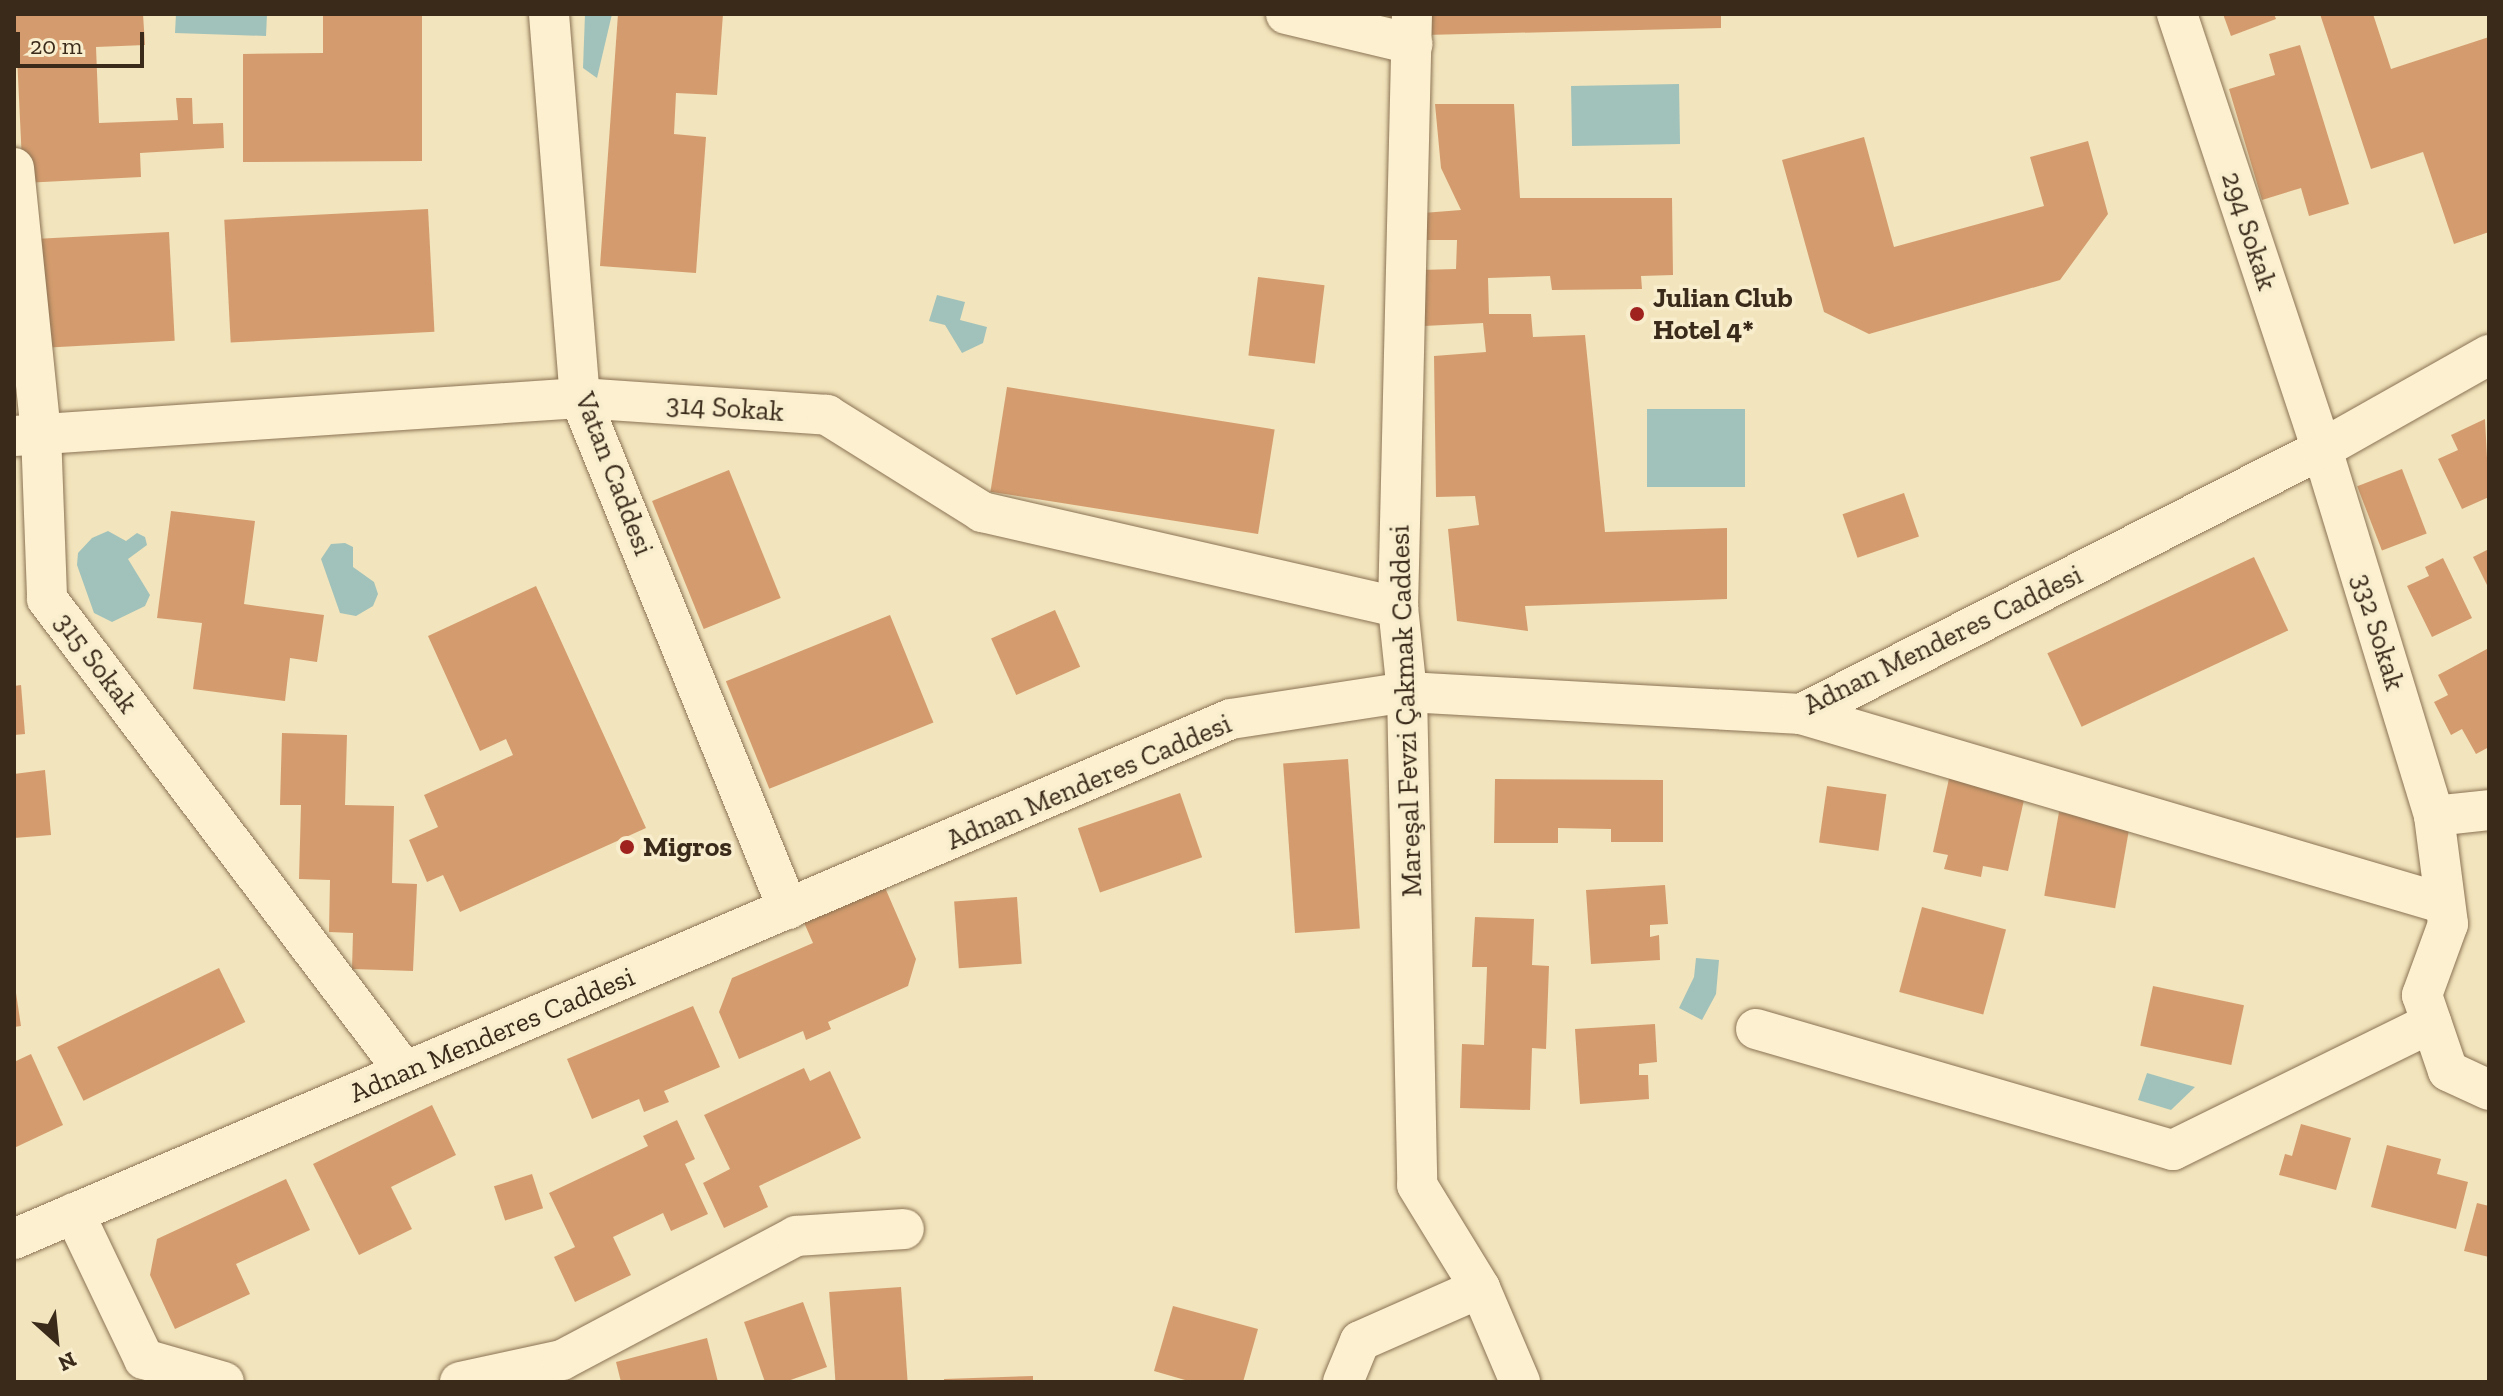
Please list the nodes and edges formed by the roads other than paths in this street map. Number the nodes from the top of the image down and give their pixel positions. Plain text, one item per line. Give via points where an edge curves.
1 (549, 14) edge
2 (1286, 14) edge
3 (2177, 14) edge
4 (1412, 29) edge
5 (14, 168) edge
6 (2489, 355) edge
7 (580, 398) junction
8 (27, 434) edge
9 (2322, 449) junction
10 (1398, 607) junction
11 (1407, 692) junction
12 (1801, 714) junction
13 (2489, 810) edge
14 (2434, 816) junction
15 (2445, 904) junction
16 (788, 909) junction
17 (2431, 1023) junction
18 (1756, 1029) dead end
19 (405, 1072) junction
20 (2489, 1090) edge
21 (74, 1213) junction
22 (904, 1229) dead end
23 (14, 1239) edge
24 (1480, 1288) junction
25 (224, 1382) edge
26 (460, 1382) edge
27 (1343, 1382) edge
28 (1520, 1382) edge

1 - 7 street, Vatan Caddesi
2 - 4 street
3 - 9 street, 294 Sokak
4 - 10 street, Mareşal Fevzi Çakmak Caddesi
5 - 8 street, 315 Sokak
6 - 9 street, Adnan Menderes Caddesi
7 - 8 street, 314 Sokak
7 - 10 street, 314 Sokak via 827,415 982,512
7 - 16 street, Vatan Caddesi
8 - 19 street, 315 Sokak via 47,599
9 - 12 street, Adnan Menderes Caddesi
9 - 14 street, 332 Sokak
10 - 11 street, Mareşal Fevzi Çakmak Caddesi
11 - 12 street, Adnan Menderes Caddesi
11 - 16 street, Adnan Menderes Caddesi via 1231,719
11 - 24 street, Mareşal Fevzi Çakmak Caddesi via 1417,1185
12 - 15 street
13 - 14 street
14 - 15 street, 332 Sokak
15 - 17 street, 332 Sokak via 2448,924 2422,995
16 - 19 street, Adnan Menderes Caddesi
17 - 18 street via 2173,1150
17 - 20 street, 332 Sokak via 2448,1071
19 - 21 street, Adnan Menderes Caddesi
21 - 23 street, Adnan Menderes Caddesi
21 - 25 street via 144,1359
22 - 26 street via 796,1236 562,1360
24 - 27 street via 1360,1341
24 - 28 street, Mareşal Fevzi Çakmak Caddesi

